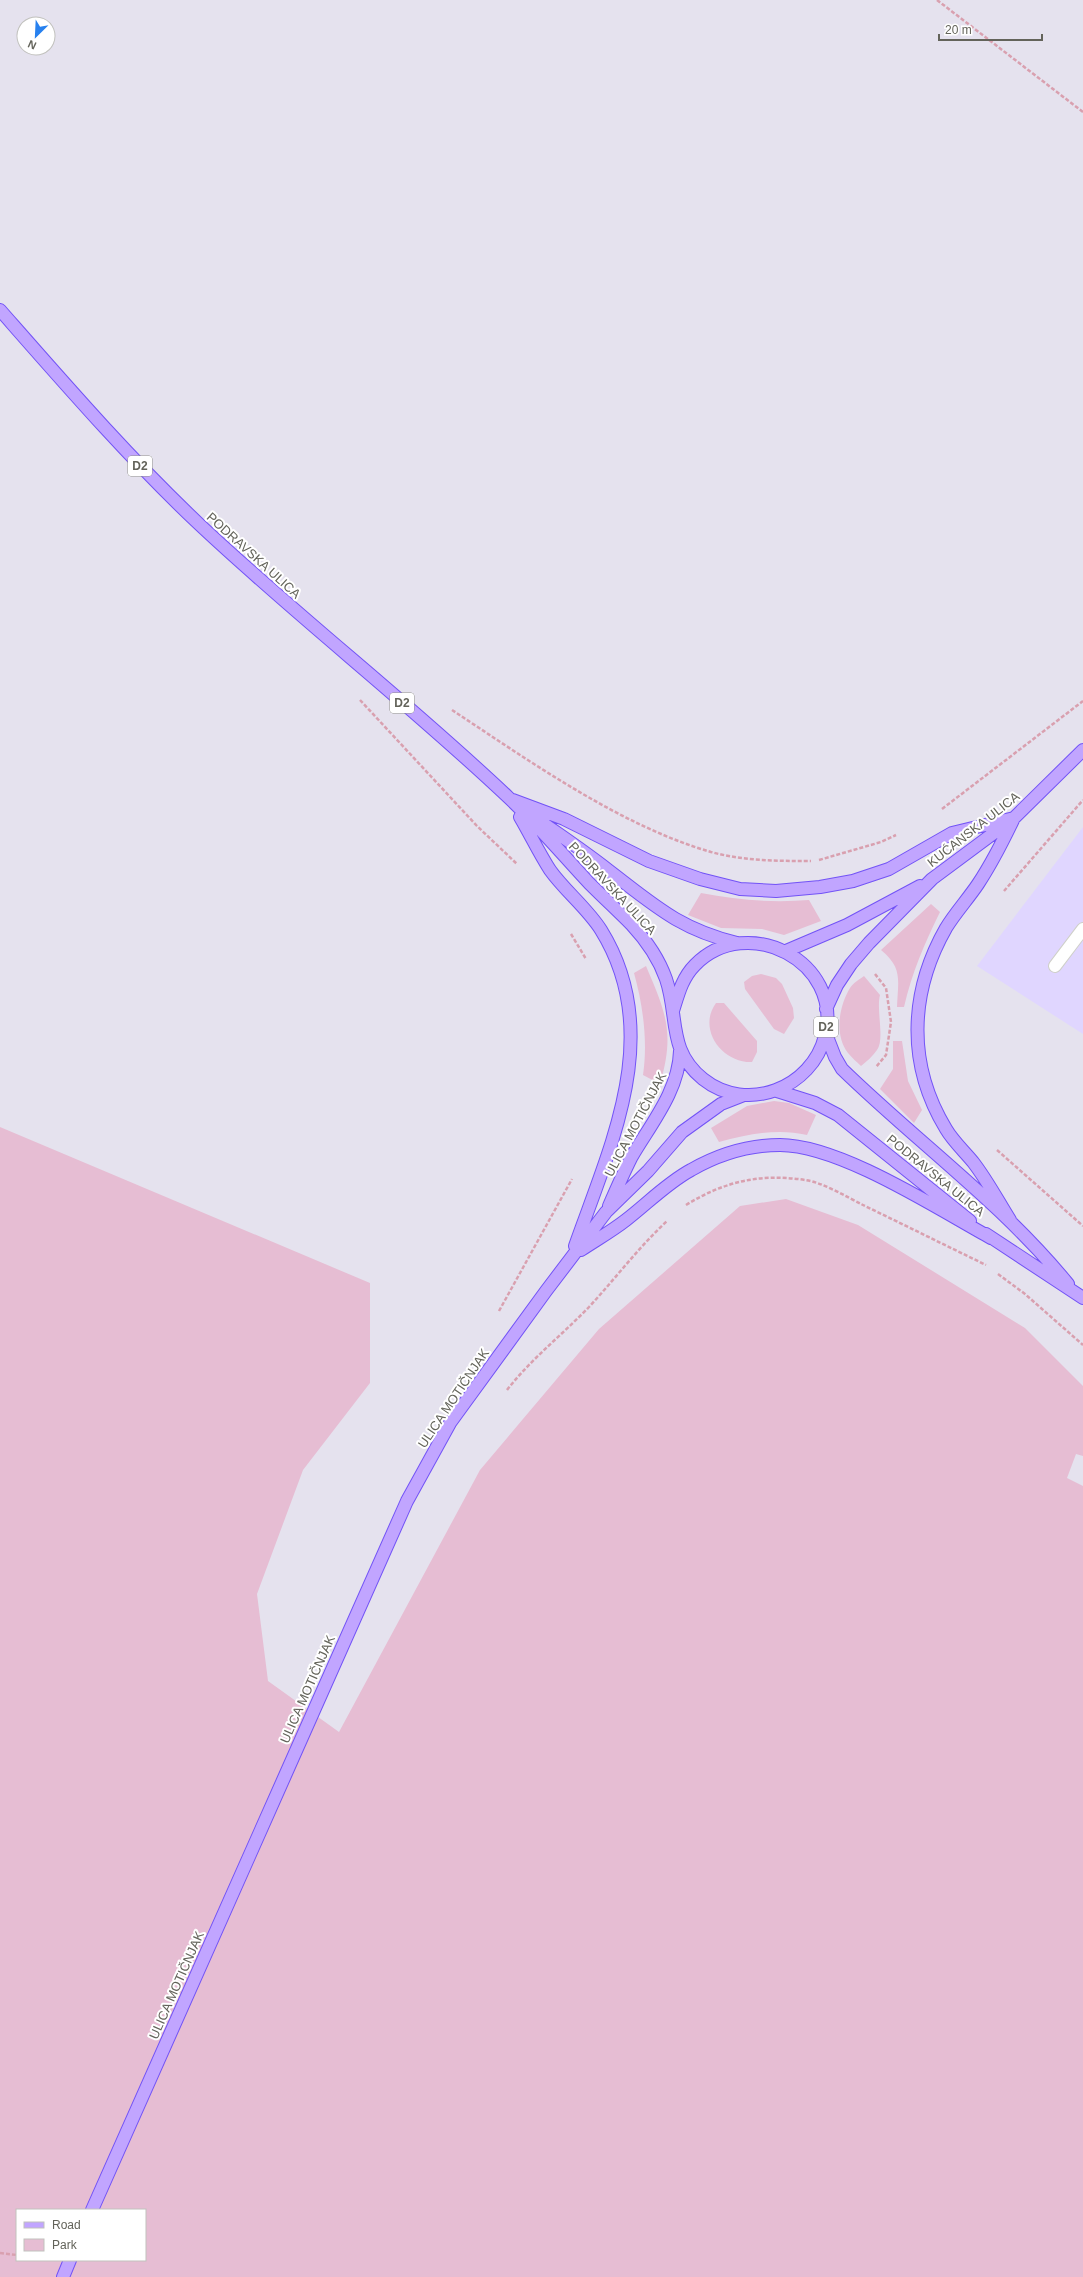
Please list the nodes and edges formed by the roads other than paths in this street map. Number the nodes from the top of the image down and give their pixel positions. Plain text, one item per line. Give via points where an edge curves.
1 (0, 310) edge
2 (1083, 750) edge
3 (510, 799) junction
4 (1014, 818) junction
5 (932, 880) junction
6 (1083, 929) edge
7 (737, 943) junction
8 (786, 951) junction
9 (1055, 966) dead end
10 (826, 1009) junction
11 (673, 1011) junction
12 (826, 1034) junction
13 (680, 1048) junction
14 (777, 1091) junction
15 (745, 1095) junction
16 (606, 1212) junction
17 (1010, 1220) junction
18 (991, 1238) junction
19 (572, 1256) junction
20 (1073, 1289) junction
21 (1083, 1298) edge
22 (92, 2209) edge
23 (70, 2261) edge
24 (63, 2277) edge

1 - 3 main road, PODRAVSKA ULICA / D2 via 115,440 199,524
2 - 4 main road, KUĆANSKA ULICA
3 - 4 main road via 564,819 649,861 700,879 740,889 776,891 853,881 889,868 952,833
3 - 7 main road, PODRAVSKA ULICA / D2 via 608,869 651,905 710,937
3 - 11 main road, PODRAVSKA ULICA / D2 via 592,886 634,926 653,952 666,978
3 - 19 main road via 551,870 601,930 617,964 628,999 632,1028 627,1088 619,1122
4 - 5 main road, KUĆANSKA ULICA
4 - 17 main road via 995,856 946,927 928,964 917,1023 919,1062 929,1099 946,1131 973,1162
5 - 8 main road, KUĆANSKA ULICA via 847,925
5 - 10 main road, KUĆANSKA ULICA via 851,964 837,985
6 - 9 lane
7 - 8 main road, D2 via 762,943
7 - 11 main road, D2 via 714,951 694,965 680,986
8 - 10 main road, D2 via 805,966 819,986
10 - 12 main road, D2
11 - 13 main road, D2 via 675,1037
12 - 14 main road, D2 via 816,1058 800,1078
12 - 17 main road, PODRAVSKA ULICA / D2 via 842,1069
13 - 15 main road, D2 via 686,1060 703,1079 726,1092
13 - 16 main road, ULICA MOTIČNJAK via 680,1066 664,1104 631,1159
14 - 15 main road, D2
14 - 18 main road, PODRAVSKA ULICA / D2 via 815,1103 838,1115
15 - 16 main road, ULICA MOTIČNJAK via 721,1104 682,1132 648,1172
16 - 19 main road, ULICA MOTIČNJAK
17 - 20 main road, PODRAVSKA ULICA / D2 via 1041,1250
18 - 19 main road via 899,1187 853,1165 815,1150 781,1145 749,1147 715,1157 684,1175 626,1220
18 - 20 main road, PODRAVSKA ULICA / D2
19 - 22 main road, ULICA MOTIČNJAK via 450,1423 407,1501
20 - 21 main road, PODRAVSKA ULICA / D2
23 - 24 main road

